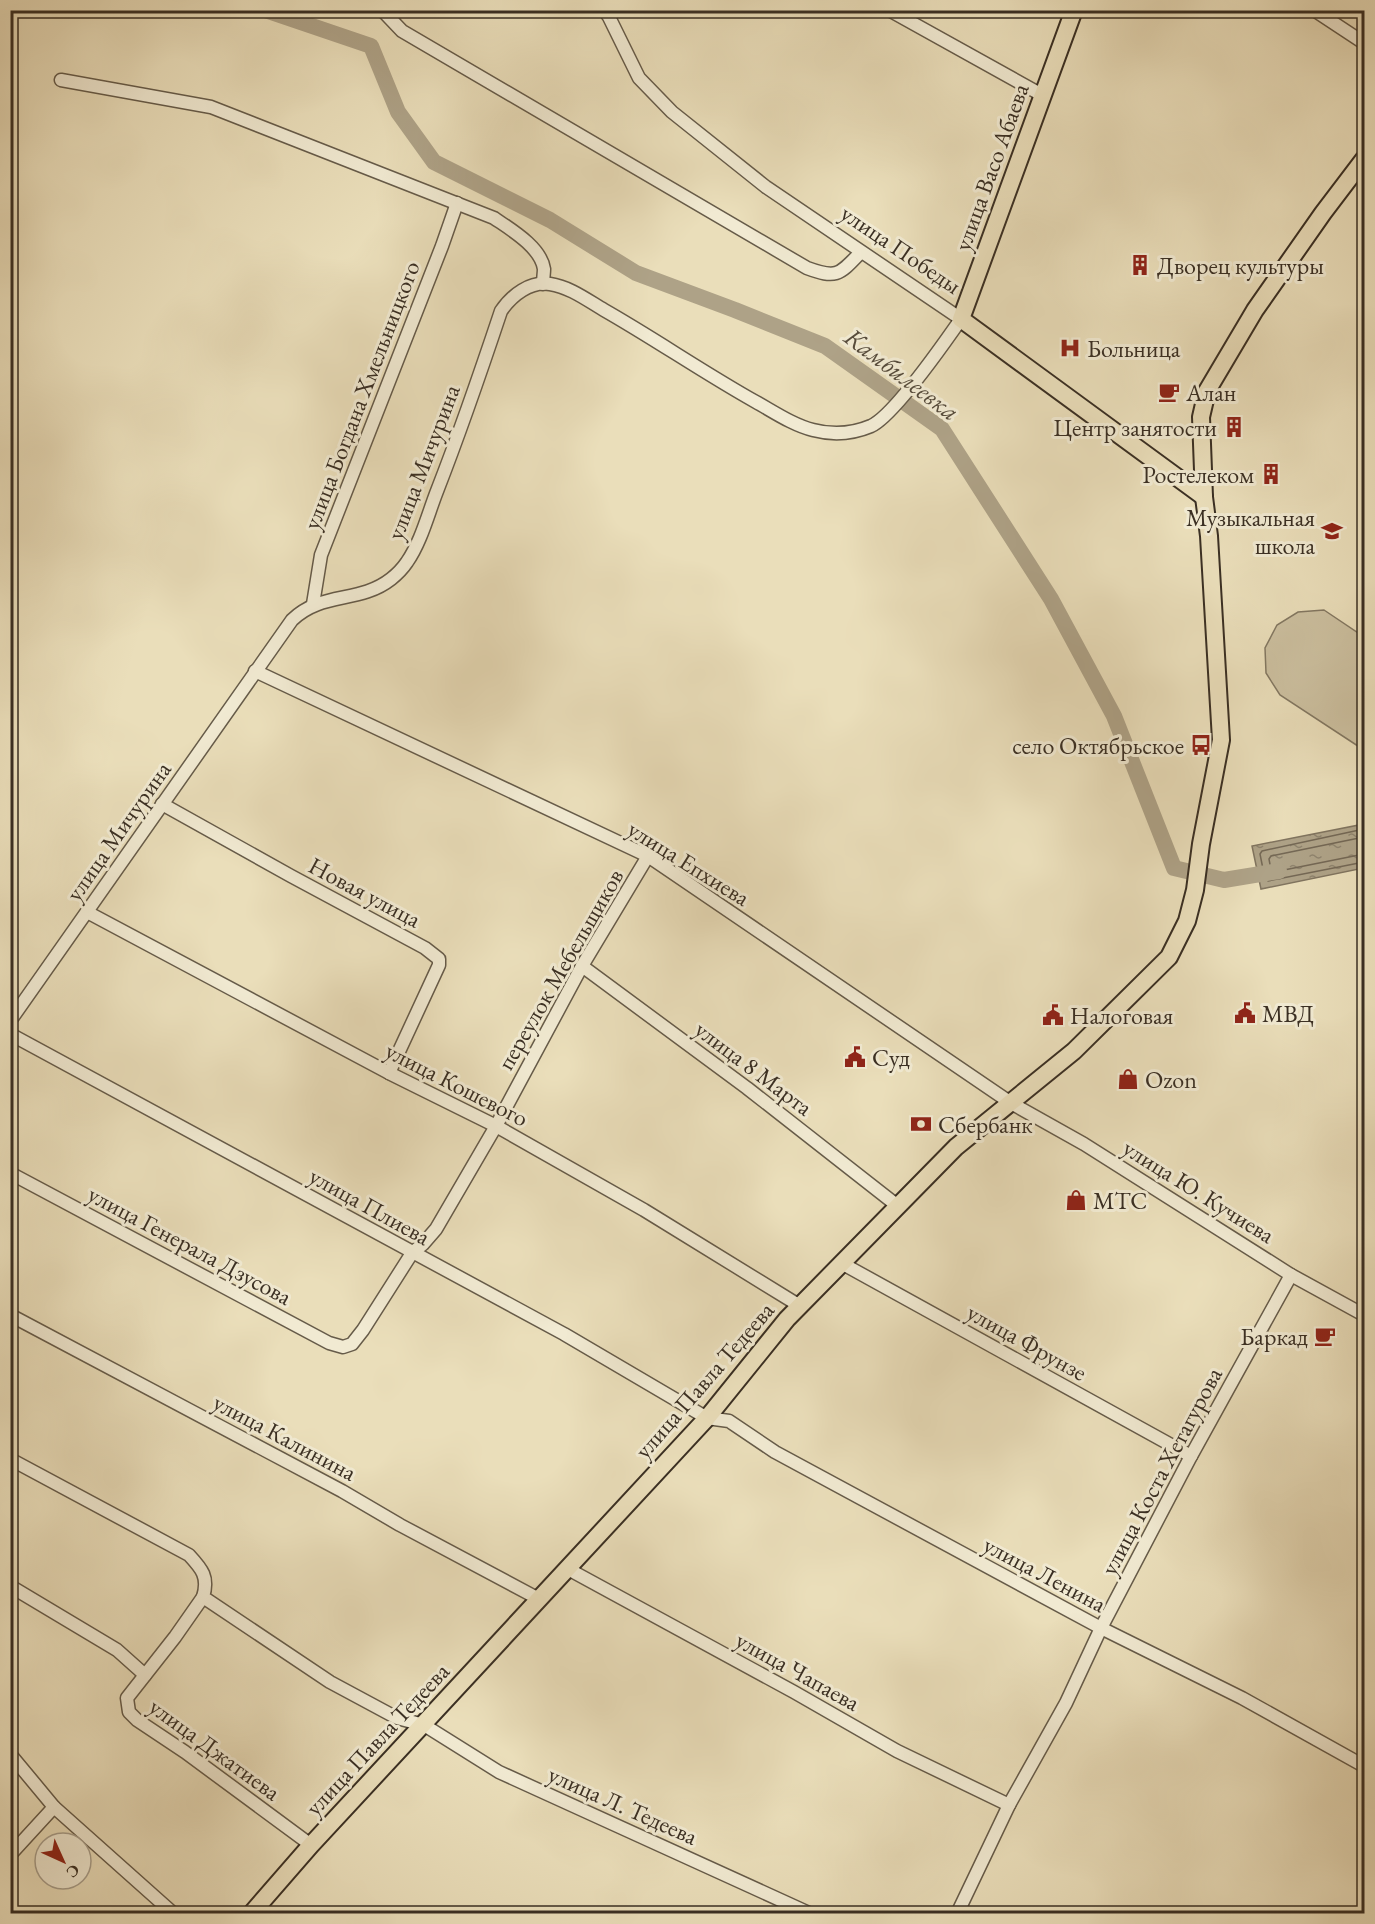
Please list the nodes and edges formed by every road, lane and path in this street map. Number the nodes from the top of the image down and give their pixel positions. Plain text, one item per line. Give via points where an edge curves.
1 (382, 10) edge
2 (604, 10) edge
3 (889, 10) edge
4 (1074, 10) edge
5 (1314, 10) edge
6 (1365, 43) edge
7 (61, 80) dead end
8 (1042, 95) junction
9 (1365, 159) edge
10 (457, 203) junction
11 (861, 252) junction
12 (543, 284) junction
13 (961, 319) junction
14 (1204, 497) junction
15 (313, 604) junction
16 (255, 672) junction
17 (162, 804) junction
18 (648, 856) junction
19 (87, 912) junction
20 (582, 966) junction
21 (10, 1021) edge
22 (10, 1034) edge
23 (390, 1072) junction
24 (1011, 1103) junction
25 (496, 1126) junction
26 (10, 1173) edge
27 (899, 1207) junction
28 (412, 1253) junction
29 (843, 1264) junction
30 (1292, 1275) junction
31 (800, 1306) junction
32 (10, 1315) edge
33 (1365, 1315) edge
34 (352, 1344) joint
35 (707, 1418) junction
36 (1191, 1456) junction
37 (10, 1460) edge
38 (568, 1569) junction
39 (10, 1586) edge
40 (203, 1597) junction
41 (539, 1599) junction
42 (1101, 1628) junction
43 (146, 1675) junction
44 (424, 1725) junction
45 (10, 1754) edge
46 (1365, 1766) edge
47 (1009, 1804) junction
48 (54, 1807) junction
49 (311, 1845) junction
50 (10, 1855) edge
51 (174, 1914) edge
52 (251, 1914) edge
53 (811, 1914) edge
54 (957, 1914) edge

1 - 11 street via 402,31 807,268 826,275 836,274
2 - 11 street, улица Победы via 639,78 656,97 766,187
3 - 8 street
4 - 8 main road, улица Васо Абаева
5 - 6 street
7 - 10 street via 211,107
8 - 13 main road, улица Васо Абаева
9 - 14 main road via 1255,310 1207,391 1201,417
10 - 12 street via 494,218 535,251 544,268
10 - 15 street, улица Богдана Хмельницкого via 321,555
11 - 13 street, улица Победы
12 - 13 street, улица Васо Абаева via 568,289 793,422 831,433 871,426 890,411
12 - 15 street, улица Мичурина via 522,289 501,311 450,458 407,563 375,589
13 - 14 main road, улица Победы
14 - 24 main road, улица Павла Тедеева via 1221,740 1187,921 1169,957 1074,1051
15 - 16 street, улица Мичурина via 292,620
16 - 17 street, улица Мичурина
16 - 18 street, улица Епхиева
17 - 19 street, улица Мичурина
17 - 23 street, Новая улица via 439,959
18 - 20 street, переулок Мебельщиков
18 - 24 street, улица Епхиева
19 - 21 street, улица Мичурина
19 - 23 street, улица Кошевого
20 - 25 street, переулок Мебельщиков
20 - 27 street, улица 8 Марта
22 - 28 street, улица Плиева
23 - 25 street, улица Кошевого
24 - 27 main road, улица Павла Тедеева via 956,1148
24 - 30 street, улица Ю. Кучиева via 1084,1144
25 - 28 street, переулок Мебельщиков via 436,1229
25 - 31 street, улица Кошевого via 644,1210
26 - 34 street, улица Генерала Дзусова via 329,1343 343,1347
27 - 29 main road, улица Павла Тедеева
28 - 34 street, переулок Мебельщиков
28 - 35 street, улица Плиева via 564,1334
29 - 31 main road, улица Павла Тедеева
29 - 36 street, улица Фрунзе
30 - 33 street, улица Ю. Кучиева
30 - 36 street, улица Коста Хетагурова
31 - 35 main road, улица Павла Тедеева
32 - 41 street, улица Калинина
35 - 38 main road, улица Павла Тедеева
35 - 42 street, улица Ленина via 729,1421 775,1452
36 - 42 street, улица Коста Хетагурова
37 - 40 street via 189,1555 201,1569 206,1585
38 - 41 main road, улица Павла Тедеева
38 - 47 street, улица Чапаева via 897,1751
39 - 43 street, улица Джатиева via 117,1650
40 - 43 street, улица Джатиева
40 - 44 street, улица Л. Тедеева via 330,1682 397,1718
41 - 44 main road, улица Павла Тедеева
42 - 46 street, улица Ленина via 1242,1698
42 - 47 street, улица Коста Хетагурова via 1066,1703
43 - 49 street, улица Джатиева via 127,1698 129,1712
44 - 49 main road, улица Павла Тедеева
44 - 53 street, улица Л. Тедеева via 499,1772
45 - 48 street
47 - 54 street, улица Коста Хетагурова
48 - 50 street
48 - 51 street
49 - 52 main road, улица Павла Тедеева

